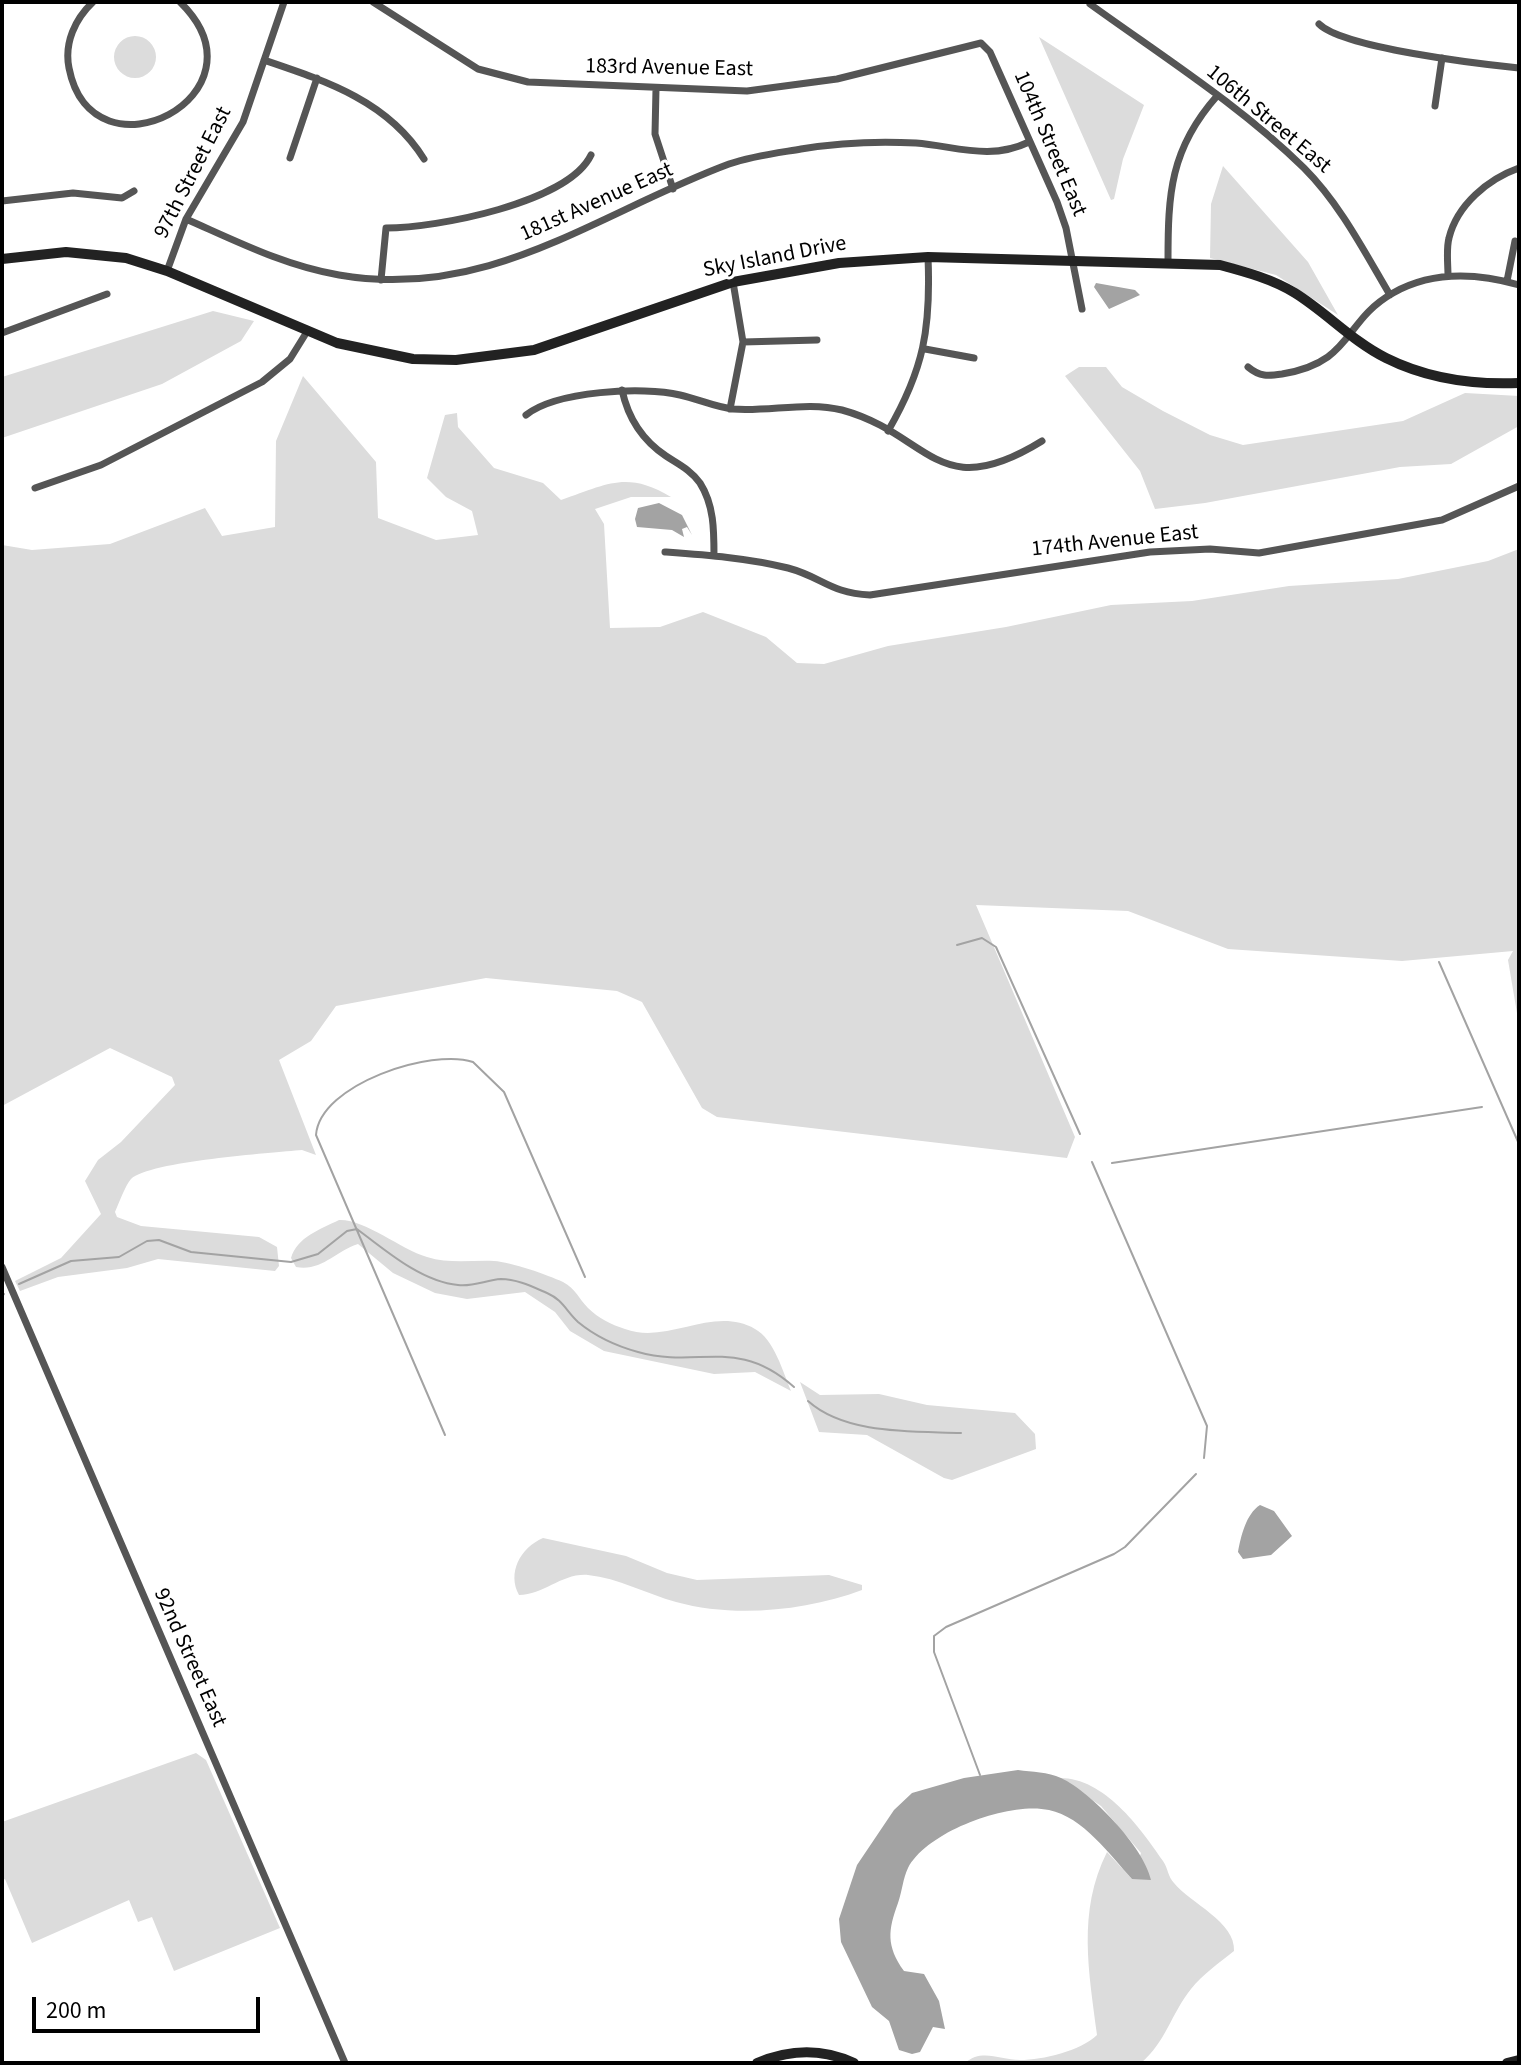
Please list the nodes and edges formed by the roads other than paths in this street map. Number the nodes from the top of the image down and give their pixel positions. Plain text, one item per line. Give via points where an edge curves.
1 (93, 2) edge
2 (180, 2) edge
3 (284, 2) edge
4 (373, 2) edge
5 (1090, 4) edge
6 (1319, 24) dead end
7 (981, 43) joint
8 (1442, 58) junction
9 (264, 60) junction
10 (1519, 68) edge
11 (317, 78) junction
12 (656, 89) junction
13 (1217, 96) junction
14 (1435, 106) dead end
15 (1029, 142) junction
16 (591, 155) dead end
17 (290, 158) dead end
18 (424, 159) dead end
19 (1519, 168) edge
20 (673, 189) junction
21 (134, 191) dead end
22 (2, 201) edge
23 (186, 219) junction
24 (1515, 241) dead end
25 (928, 257) junction
26 (2, 259) edge
27 (1072, 260) junction
28 (1168, 261) junction
29 (167, 271) junction
30 (1448, 276) junction
31 (381, 280) junction
32 (1507, 281) junction
33 (733, 282) junction
34 (1519, 285) edge
35 (107, 294) dead end
36 (1390, 295) junction
37 (1082, 309) dead end
38 (308, 330) junction
39 (2, 333) edge
40 (1350, 336) junction
41 (817, 340) dead end
42 (743, 342) junction
43 (925, 349) junction
44 (974, 358) dead end
45 (1248, 367) dead end
46 (1519, 383) edge
47 (622, 390) junction
48 (730, 409) junction
49 (526, 415) dead end
50 (888, 431) junction
51 (1042, 441) dead end
52 (1519, 486) edge
53 (35, 488) dead end
54 (665, 552) dead end
55 (714, 556) junction
56 (2, 1267) edge
57 (1519, 2060) edge
58 (345, 2063) edge
59 (757, 2063) edge
60 (854, 2063) edge
61 (1507, 2063) edge

1 - 2 street via 70,37 73,82 95,111 137,125 176,113 200,85 206,58 203,37
3 - 9 street, 97th Street East
4 - 12 street, 183rd Avenue East via 495,75 528,82
5 - 13 street, 106th Street East
6 - 8 street via 1337,36
7 - 12 street, 183rd Avenue East via 837,79 730,92
7 - 15 street, 104th Street East via 990,52
8 - 10 street
8 - 14 street
9 - 11 street
9 - 23 street, 97th Street East via 236,136
11 - 17 street
11 - 18 street via 370,105 410,137
12 - 20 street via 657,142
13 - 28 street via 1186,138 1175,168 1169,191
13 - 36 street, 106th Street East via 1318,183
15 - 20 street, 181st Avenue East via 985,152 898,142 806,148 730,164
15 - 27 street, 104th Street East via 1057,202
16 - 31 street via 578,173 499,210 451,223 386,228
19 - 30 street via 1494,180 1463,210 1448,240
20 - 31 street, 181st Avenue East via 501,264 452,276
21 - 22 street via 122,198 73,193
23 - 29 street, 97th Street East
23 - 31 street, 181st Avenue East via 289,262
24 - 32 street
25 - 27 street, Sky Island Drive
25 - 33 street, Sky Island Drive via 839,263
25 - 43 street
26 - 29 street, Sky Island Drive via 87,252
27 - 28 street, Sky Island Drive
27 - 37 street, 104th Street East
28 - 40 street, Sky Island Drive via 1220,265 1275,282
29 - 38 street, Sky Island Drive
30 - 32 street
30 - 36 street
32 - 34 street
33 - 38 street, Sky Island Drive via 534,350 487,359 399,357 337,343
33 - 42 street
35 - 39 street
36 - 40 street
38 - 53 street via 290,359 262,382 101,465
40 - 45 street via 1322,363 1305,370 1267,376
40 - 46 street, Sky Island Drive via 1386,358 1438,377
41 - 42 street
42 - 48 street
43 - 44 street
43 - 50 street via 910,393
47 - 48 street via 678,394
47 - 49 street via 543,404
47 - 55 street via 631,419 650,445 700,483 711,510
48 - 50 street via 825,408 862,417
50 - 51 street via 925,456 962,467 1002,462
52 - 55 street, 174th Avenue East via 1442,520 1259,553 1150,552 870,595 837,592 791,569
54 - 55 street, 174th Avenue East
56 - 58 street, 92nd Street East
57 - 61 street
59 - 60 street via 807,2052

